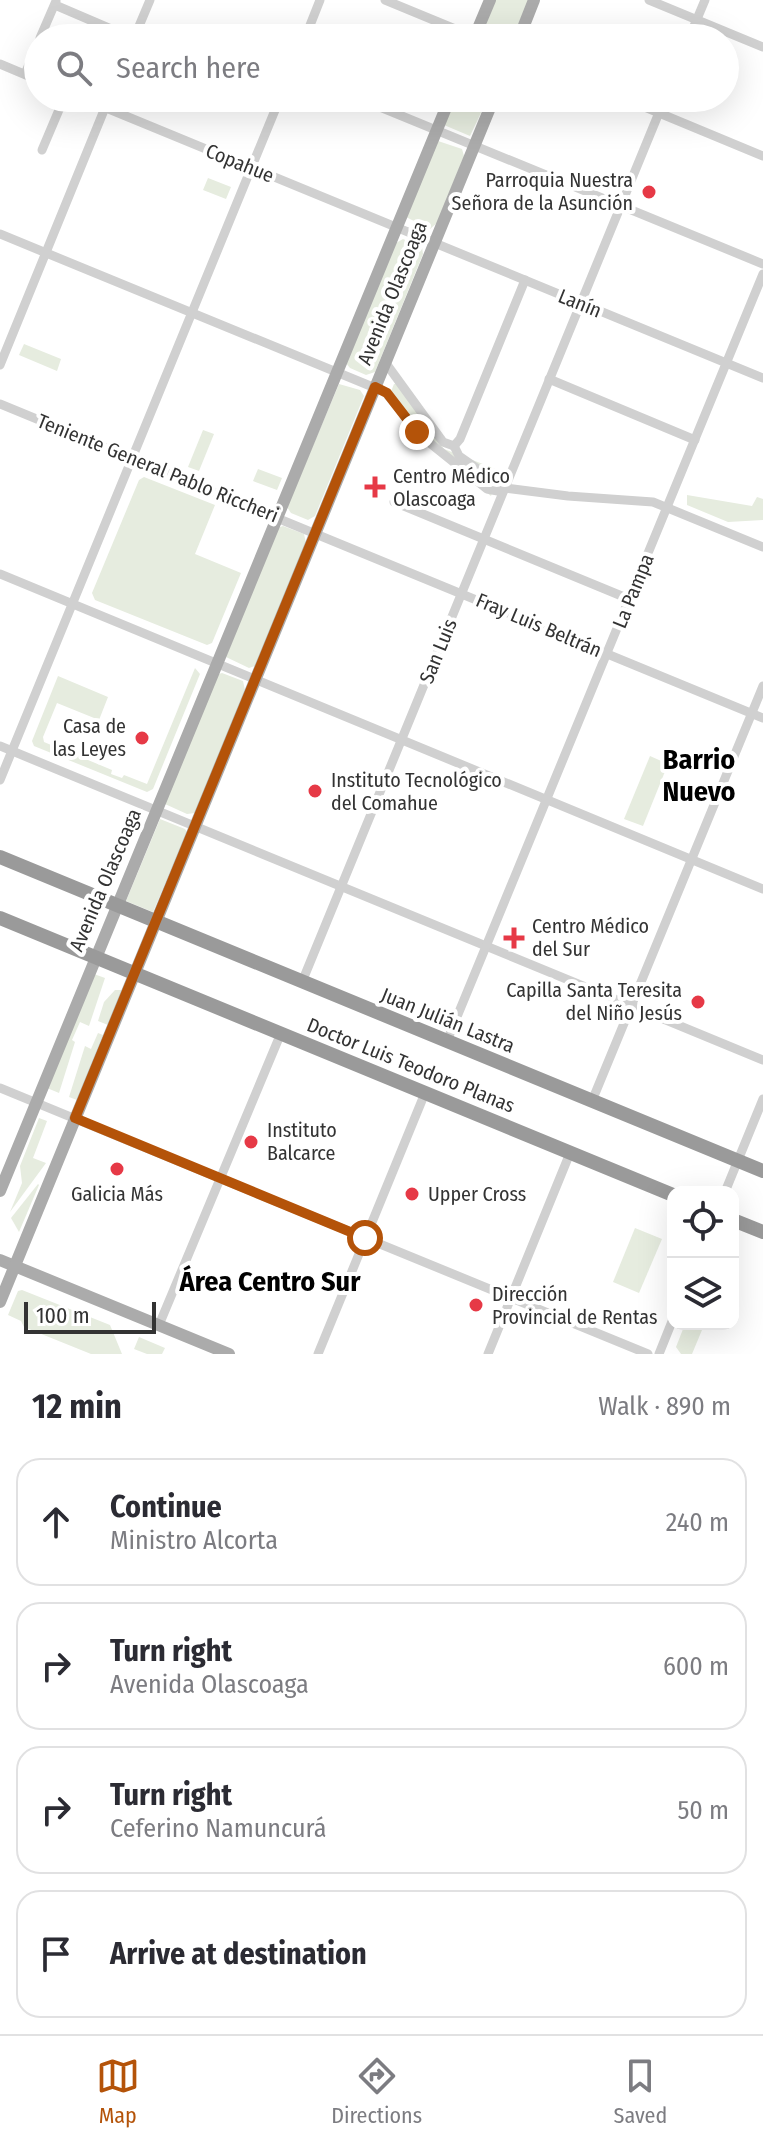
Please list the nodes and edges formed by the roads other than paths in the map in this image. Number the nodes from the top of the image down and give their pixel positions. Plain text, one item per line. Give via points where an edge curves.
1 (150, 0) edge
2 (320, 0) edge
3 (385, 0) edge
4 (490, 0) edge
5 (534, 0) edge
6 (649, 0) edge
7 (705, 0) edge
8 (56, 2) edge
9 (697, 20) junction
10 (46, 24) edge
11 (103, 24) edge
12 (139, 24) edge
13 (311, 24) edge
14 (442, 24) edge
15 (481, 24) edge
16 (525, 24) edge
17 (695, 24) edge
18 (707, 24) edge
19 (739, 37) edge
20 (763, 47) edge
21 (2, 65) edge
22 (24, 74) edge
23 (0, 77) edge
24 (58, 112) edge
25 (104, 112) edge
26 (128, 112) edge
27 (274, 112) edge
28 (392, 112) edge
29 (444, 112) edge
30 (488, 112) edge
31 (659, 113) joint
32 (436, 130) junction
33 (474, 146) junction
34 (42, 150) dead end
35 (763, 156) edge
36 (251, 167) junction
37 (620, 206) junction
38 (397, 228) junction
39 (0, 234) edge
40 (434, 243) junction
41 (46, 253) junction
42 (763, 264) edge
43 (763, 274) edge
44 (525, 280) junction
45 (580, 303) junction
46 (192, 312) junction
47 (385, 362) junction
48 (727, 363) junction
49 (0, 365) edge
50 (337, 372) junction
51 (763, 378) edge
52 (549, 379) junction
53 (375, 387) junction
54 (0, 404) edge
55 (695, 440) junction
56 (454, 446) junction
57 (132, 458) junction
58 (504, 490) junction
59 (394, 502) dead end
60 (667, 507) junction
61 (277, 517) junction
62 (315, 533) junction
63 (484, 539) junction
64 (763, 547) edge
65 (0, 574) edge
66 (461, 593) junction
67 (629, 599) junction
68 (72, 603) junction
69 (607, 653) junction
70 (217, 663) junction
71 (255, 678) junction
72 (763, 686) edge
73 (752, 713) junction
74 (763, 718) edge
75 (402, 739) junction
76 (0, 746) edge
77 (12, 751) junction
78 (0, 780) edge
79 (547, 799) junction
80 (157, 810) junction
81 (194, 825) junction
82 (0, 857) edge
83 (692, 859) junction
84 (341, 886) junction
85 (763, 889) edge
86 (117, 906) junction
87 (0, 918) edge
88 (155, 921) junction
89 (486, 946) junction
90 (95, 956) junction
91 (134, 973) junction
92 (302, 982) junction
93 (631, 1006) junction
94 (281, 1033) junction
95 (447, 1041) junction
96 (763, 1060) edge
97 (0, 1088) edge
98 (425, 1093) junction
99 (763, 1099) edge
100 (592, 1101) junction
101 (36, 1102) junction
102 (75, 1118) junction
103 (570, 1153) junction
104 (737, 1161) junction
105 (763, 1171) edge
106 (220, 1178) junction
107 (727, 1186) edge
108 (0, 1191) edge
109 (667, 1193) edge
110 (739, 1222) edge
111 (763, 1232) edge
112 (365, 1238) junction
113 (0, 1260) edge
114 (15, 1266) junction
115 (511, 1298) junction
116 (0, 1302) edge
117 (159, 1325) junction
118 (669, 1330) edge
119 (229, 1354) edge
120 (318, 1354) edge
121 (488, 1354) edge
122 (648, 1354) edge
123 (659, 1354) edge

1 - 12 street
2 - 13 street
3 - 14 street
4 - 15 main road
5 - 16 main road
6 - 9 street
7 - 9 street
8 - 10 street
8 - 11 street
9 - 17 street
9 - 18 street
19 - 20 street
21 - 22 street
21 - 23 street
24 - 34 street
25 - 41 street
26 - 36 street, Copahue
27 - 36 street
28 - 32 street
29 - 32 main road, Avenida Olascoaga
30 - 33 main road, Avenida Olascoaga
31 - 35 street
31 - 37 street, San Luis
32 - 33 street
32 - 38 main road, Avenida Olascoaga
33 - 37 street
33 - 40 main road, Avenida Olascoaga
36 - 38 street, Copahue
36 - 46 street
37 - 42 street
37 - 45 street, San Luis
38 - 40 street, Lanín
38 - 50 main road, Avenida Olascoaga
39 - 41 street
40 - 44 street, Lanín
40 - 47 main road, Avenida Olascoaga
41 - 46 street
41 - 49 street
43 - 48 street, La Pampa
44 - 45 street, Lanín
44 - 56 street
45 - 48 street, Lanín
45 - 52 street, San Luis
46 - 50 street
46 - 57 street
47 - 53 main road, Avenida Olascoaga
47 - 56 street via 443,442
48 - 51 street, Lanín
48 - 55 street, La Pampa
50 - 53 street
50 - 61 main road, Avenida Olascoaga
52 - 55 street
52 - 58 street, San Luis
53 - 58 street via 387,393 421,436 487,489
53 - 62 main road, Avenida Olascoaga
54 - 57 street, Teniente General Pablo Riccheri
55 - 60 street, La Pampa
56 - 58 street via 459,456
57 - 61 street, Teniente General Pablo Riccheri
57 - 68 street
58 - 60 street
58 - 63 street, San Luis
59 - 63 street
60 - 64 street
60 - 67 street, La Pampa
61 - 62 street, Teniente General Pablo Riccheri
61 - 70 main road, Avenida Olascoaga
62 - 66 street, Fray Luis Beltrán
62 - 71 main road, Avenida Olascoaga
63 - 66 street, San Luis
63 - 67 street
65 - 68 street
66 - 69 street, Fray Luis Beltrán
66 - 75 street, San Luis
67 - 69 street, La Pampa
68 - 70 street
68 - 77 street
69 - 73 street, Fray Luis Beltrán
69 - 79 street, La Pampa
70 - 71 street
70 - 80 main road, Avenida Olascoaga
71 - 75 street
71 - 81 main road, Avenida Olascoaga
72 - 73 street
73 - 74 street, Fray Luis Beltrán
73 - 83 street
75 - 79 street
75 - 84 street, San Luis
76 - 77 street
77 - 78 street
77 - 80 street
79 - 83 street
79 - 89 street, La Pampa
80 - 81 street
80 - 86 main road, Avenida Olascoaga
81 - 84 street
81 - 88 main road, Avenida Olascoaga
82 - 86 highway, Juan Julián Lastra
83 - 85 street
83 - 93 street
84 - 89 street
84 - 92 street, San Luis
86 - 88 highway, Juan Julián Lastra
86 - 90 main road, Avenida Olascoaga
87 - 90 highway, Doctor Luis Teodoro Planas
88 - 91 main road, Avenida Olascoaga
88 - 92 highway, Juan Julián Lastra
89 - 93 street
89 - 95 street, La Pampa
90 - 91 highway, Doctor Luis Teodoro Planas
90 - 101 main road, Avenida Olascoaga
91 - 94 highway, Doctor Luis Teodoro Planas
91 - 102 main road, Avenida Olascoaga
92 - 95 highway, Juan Julián Lastra
93 - 96 street
93 - 100 street
94 - 98 highway, Doctor Luis Teodoro Planas
94 - 106 street
95 - 100 highway, Juan Julián Lastra
97 - 101 street
98 - 103 highway, Doctor Luis Teodoro Planas
98 - 112 street
99 - 104 street
100 - 104 highway, Juan Julián Lastra
101 - 102 street
101 - 108 main road, Avenida Olascoaga
102 - 106 street
102 - 114 main road, Avenida Olascoaga
103 - 109 highway, Doctor Luis Teodoro Planas
103 - 115 street
104 - 105 highway, Juan Julián Lastra
104 - 107 street
106 - 112 street
106 - 117 street
110 - 111 highway
112 - 115 street
112 - 120 street
113 - 114 main road
114 - 116 main road, Avenida Olascoaga
114 - 117 main road
115 - 121 street
115 - 122 street
117 - 119 main road
118 - 123 street

